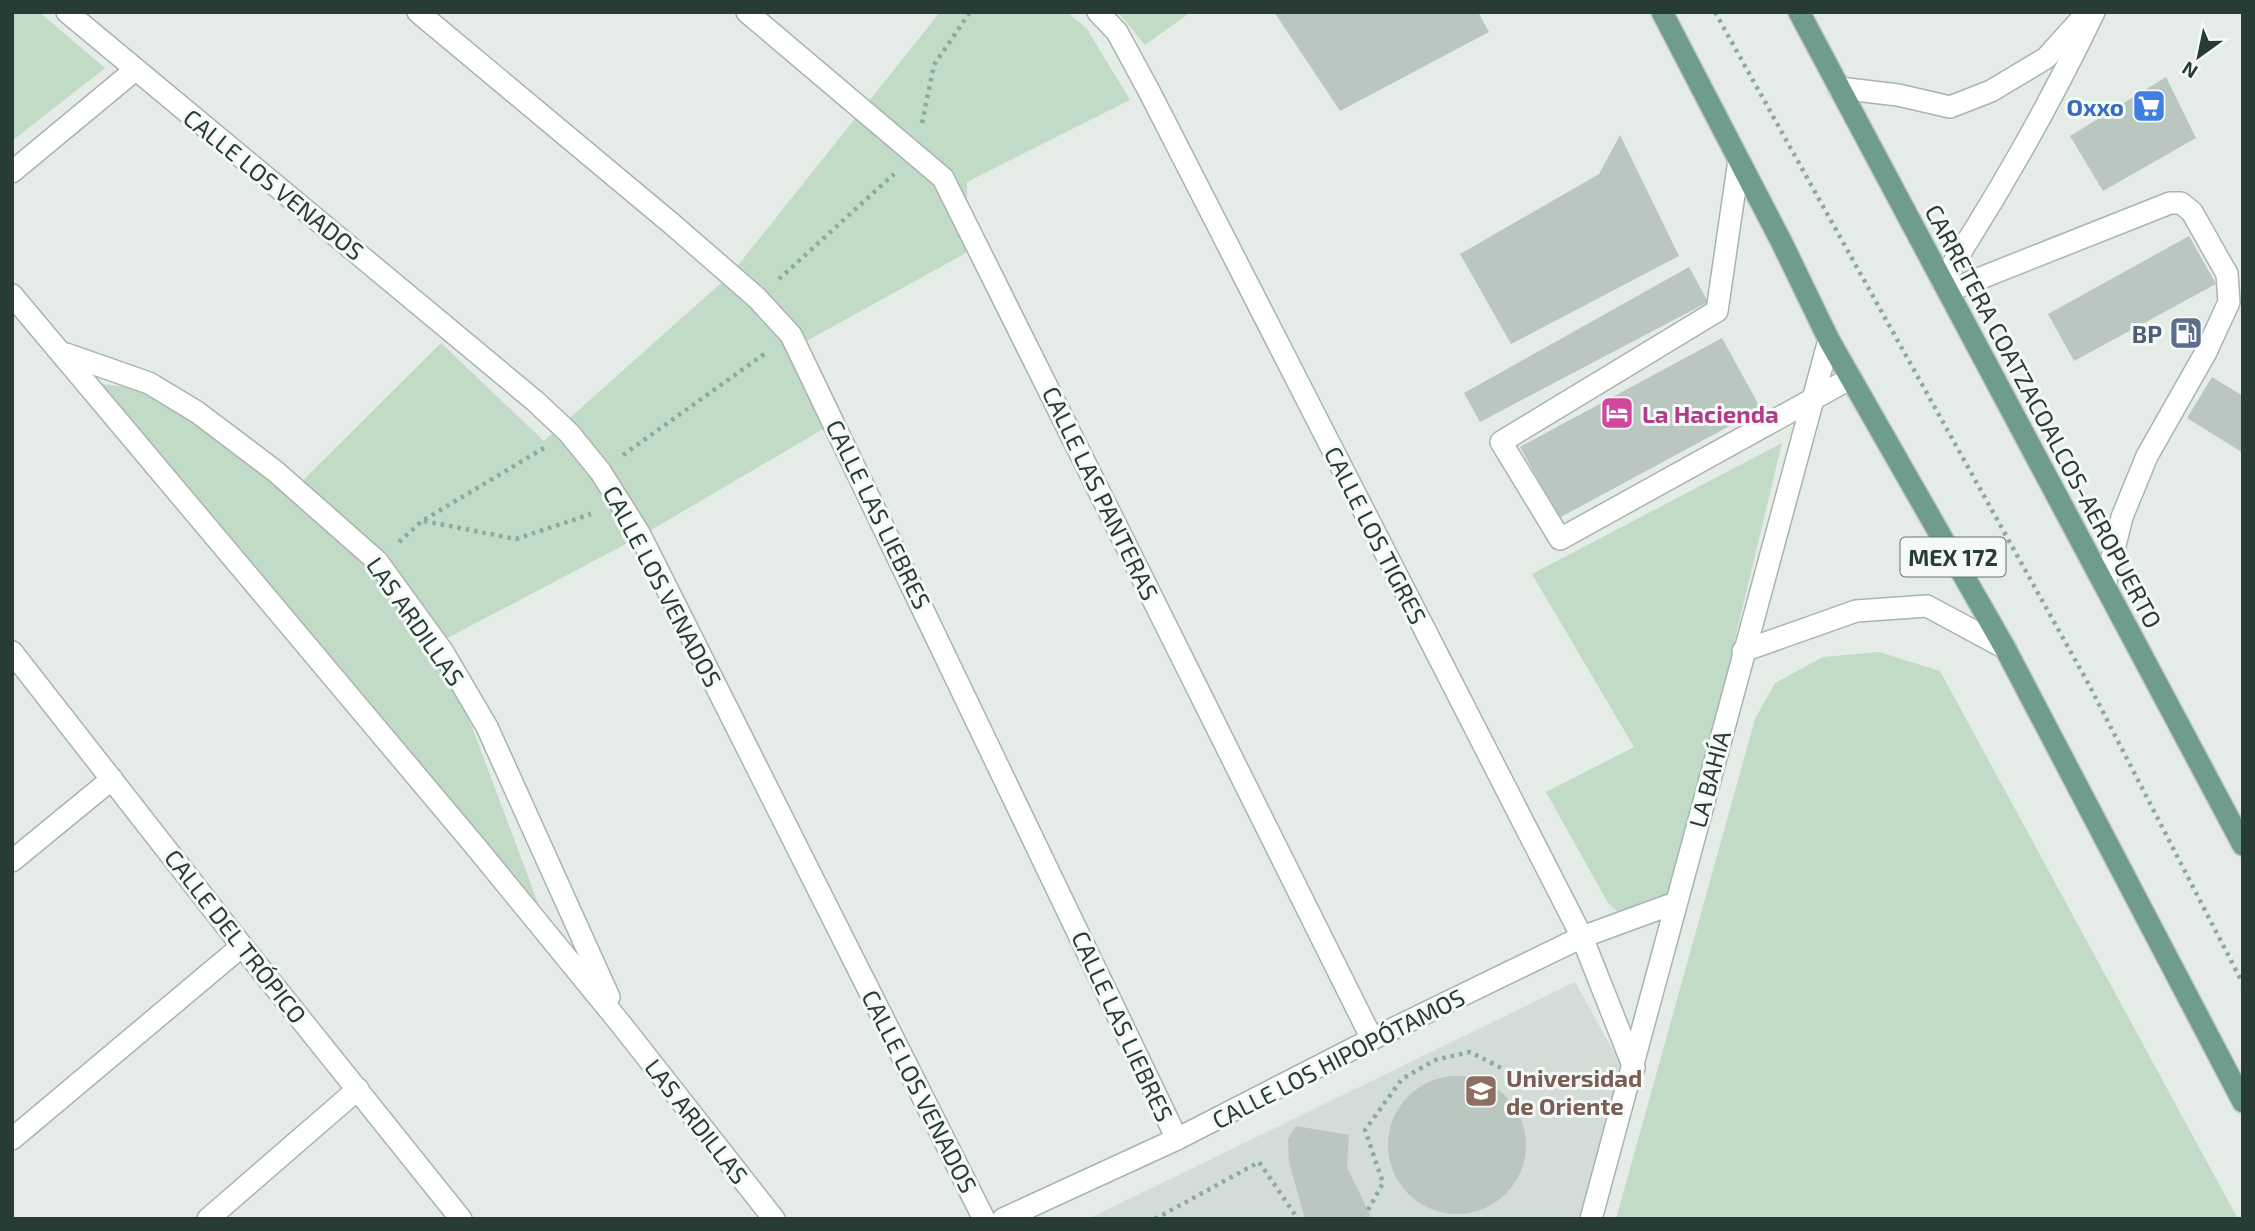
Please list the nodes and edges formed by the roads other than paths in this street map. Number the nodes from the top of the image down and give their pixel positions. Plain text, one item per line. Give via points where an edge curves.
1 (67, 12) edge
2 (418, 12) edge
3 (747, 12) edge
4 (1098, 12) edge
5 (1662, 12) edge
6 (1799, 12) edge
7 (2088, 12) edge
8 (2094, 12) edge
9 (135, 70) junction
10 (1839, 88) junction
11 (1739, 160) junction
12 (12, 172) edge
13 (1945, 286) junction
14 (12, 295) edge
15 (1829, 340) junction
16 (64, 353) junction
17 (1851, 378) junction
18 (1813, 399) junction
19 (2105, 586) junction
20 (2005, 648) junction
21 (1744, 651) junction
22 (12, 652) edge
23 (112, 779) junction
24 (2243, 845) edge
25 (12, 861) edge
26 (1675, 903) junction
27 (1582, 937) junction
28 (242, 946) junction
29 (620, 1023) junction
30 (1372, 1039) junction
31 (1634, 1068) junction
32 (358, 1089) junction
33 (2243, 1102) edge
34 (12, 1139) edge
35 (1177, 1139) junction
36 (208, 1219) edge
37 (461, 1219) edge
38 (774, 1219) edge
39 (984, 1219) edge
40 (1003, 1219) edge
41 (1591, 1219) edge

1 - 9 street, CALLE LOS VENADOS
2 - 35 street, CALLE LAS LIEBRES via 758,299 791,335
3 - 30 street, CALLE LAS PANTERAS via 943,178
4 - 27 street, CALLE LOS TIGRES via 1117,32 1139,72
5 - 11 main road, MEX 172
6 - 10 main road, CARRETERA COATZACOALCOS-AEROPUERTO
7 - 10 street via 2046,58 1991,91 1950,107
8 - 13 street via 2052,100
9 - 12 street
9 - 39 street, CALLE LOS VENADOS via 455,332 569,433 600,471 622,503
10 - 13 main road, CARRETERA COATZACOALCOS-AEROPUERTO
11 - 15 main road, MEX 172
11 - 18 street via 1717,311 1501,442 1560,539
13 - 19 main road, CARRETERA COATZACOALCOS-AEROPUERTO
13 - 19 street via 2170,202 2181,203 2192,212 2227,274 2229,302 2147,456 2122,517
14 - 16 street, LAS ARDILLAS
15 - 17 main road, MEX 172
15 - 18 street, LA BAHÍA
16 - 29 street, LAS ARDILLAS
16 - 29 street, LAS ARDILLAS via 149,383 197,412 275,471 377,561 443,652 487,727
17 - 18 street
17 - 20 main road, MEX 172
18 - 21 street, LA BAHÍA
19 - 24 main road, CARRETERA COATZACOALCOS-AEROPUERTO
20 - 21 street via 1927,606 1856,611
20 - 33 main road, MEX 172
21 - 26 street, LA BAHÍA
22 - 23 street, CALLE DEL TRÓPICO
23 - 25 street
23 - 28 street, CALLE DEL TRÓPICO
26 - 27 street, CALLE LOS HIPOPÓTAMOS
26 - 31 street, LA BAHÍA
27 - 30 street, CALLE LOS HIPOPÓTAMOS
27 - 31 street, CALLE LOS TIGRES
28 - 32 street, CALLE DEL TRÓPICO
28 - 34 street
29 - 38 street, LAS ARDILLAS
30 - 35 street, CALLE LOS HIPOPÓTAMOS
31 - 41 street, LA BAHÍA
32 - 36 street
32 - 37 street, CALLE DEL TRÓPICO
35 - 40 street, CALLE LOS HIPOPÓTAMOS

